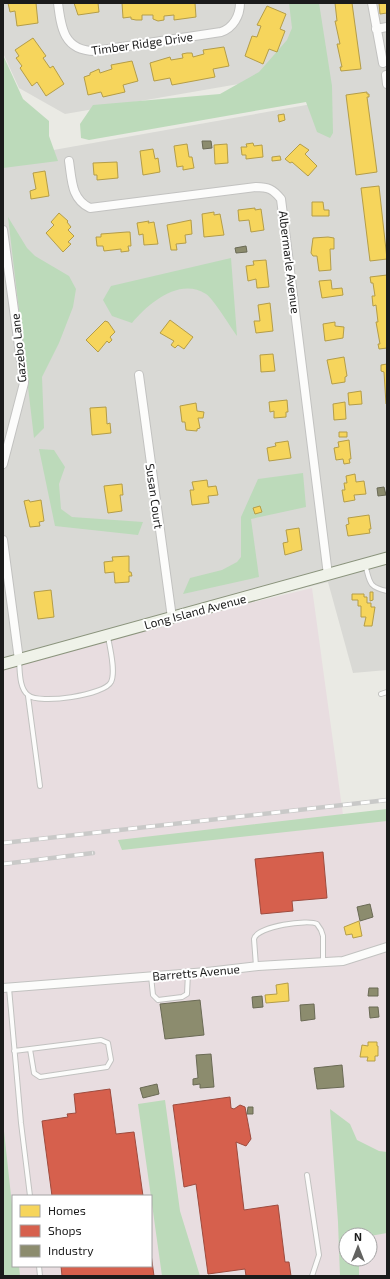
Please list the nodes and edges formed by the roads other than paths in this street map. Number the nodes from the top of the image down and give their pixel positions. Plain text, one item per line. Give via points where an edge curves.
1 (58, 3) edge
2 (240, 3) edge
3 (372, 3) edge
4 (387, 27) edge
5 (376, 29) junction
6 (383, 63) dead end
7 (386, 76) dead end
8 (387, 84) edge
9 (68, 161) dead end
10 (3, 230) edge
11 (139, 375) dead end
12 (3, 464) edge
13 (3, 540) edge
14 (387, 558) edge
15 (365, 564) junction
16 (328, 575) junction
17 (387, 591) edge
18 (172, 618) junction
19 (108, 635) junction
20 (19, 660) junction
21 (3, 664) edge
22 (387, 692) edge
23 (381, 694) dead end
24 (28, 696) junction
25 (40, 786) dead end
26 (387, 947) edge
27 (323, 962) junction
28 (256, 966) junction
29 (188, 974) junction
30 (151, 976) junction
31 (6, 988) edge
32 (30, 1049) junction
33 (14, 1051) junction
34 (308, 1176) dead end
35 (30, 1195) edge
36 (312, 1276) edge

1 - 2 street, Timber Ridge Drive via 61,27 70,42 85,51 95,51 221,32 231,27 240,12
3 - 5 street
4 - 5 street
5 - 6 street
7 - 8 street
9 - 16 street, Albermarle Avenue via 76,197 90,208 256,187 271,189 281,198
10 - 12 street, Gazebo Lane via 24,383
11 - 18 street, Susan Court
13 - 20 street
14 - 15 street, Long Island Avenue
15 - 16 street, Long Island Avenue
15 - 17 lane via 370,585
16 - 18 street, Long Island Avenue
18 - 19 street, Long Island Avenue
19 - 20 street, Long Island Avenue
19 - 24 lane via 113,677 111,684 97,692 56,699 44,700
20 - 21 street, Long Island Avenue
20 - 24 lane via 21,680
22 - 23 lane
24 - 25 lane
26 - 27 street, Barretts Avenue via 343,961
27 - 28 street, Barretts Avenue
27 - 28 lane via 321,930 317,924 311,922 274,926 261,931 254,939
28 - 29 street, Barretts Avenue
29 - 30 street, Barretts Avenue
29 - 30 lane via 187,994 158,1000 153,995
30 - 31 street, Barretts Avenue
31 - 33 lane
32 - 32 lane via 101,1040 108,1043 111,1060 107,1067 40,1077 34,1073
32 - 33 lane
33 - 35 lane
34 - 36 lane via 319,1255

